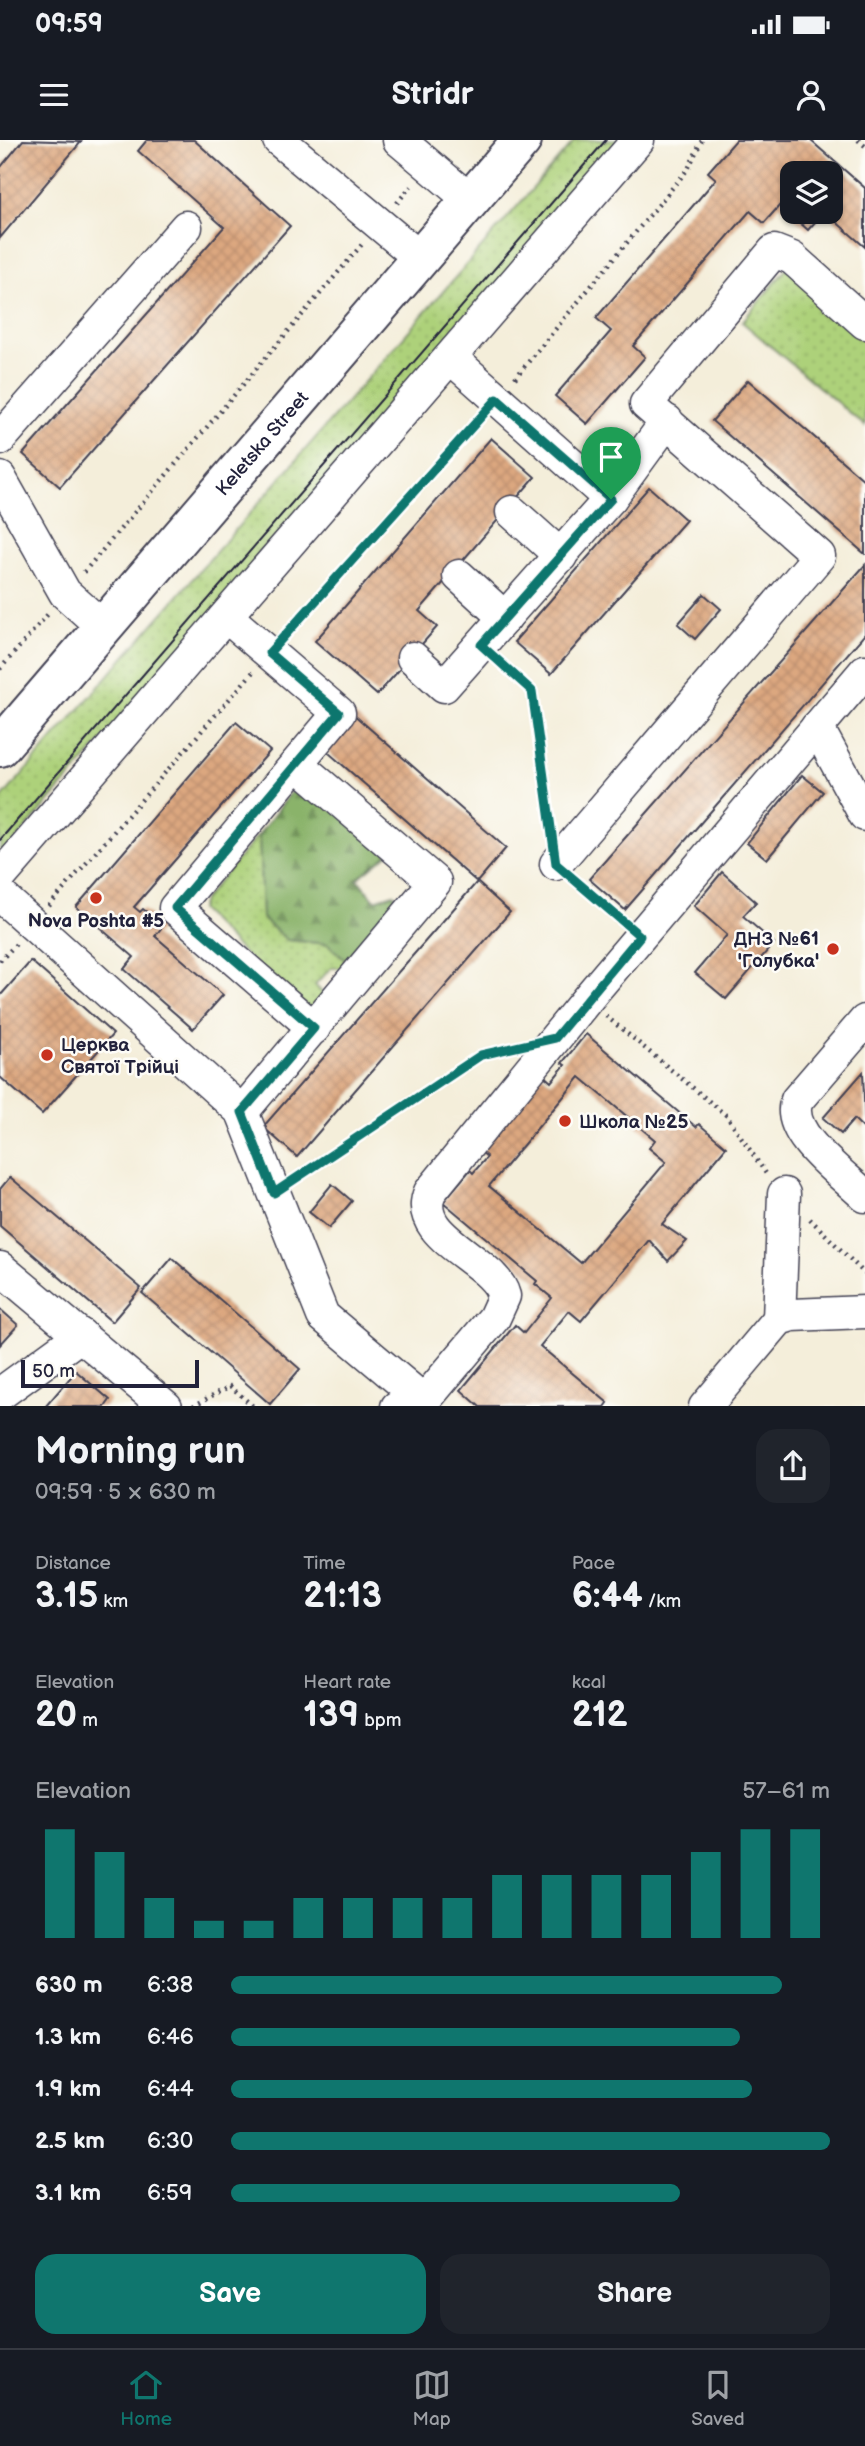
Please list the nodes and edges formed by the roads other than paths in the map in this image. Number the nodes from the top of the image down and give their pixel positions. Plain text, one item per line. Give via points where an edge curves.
1 (279, 140) edge
2 (399, 140) edge
3 (522, 140) edge
4 (638, 140) edge
5 (470, 200) junction
6 (186, 227) dead end
7 (420, 258) junction
8 (865, 323) edge
9 (451, 358) junction
10 (667, 421) junction
11 (0, 439) edge
12 (0, 478) edge
13 (611, 499) junction
14 (512, 512) dead end
15 (561, 556) junction
16 (458, 576) dead end
17 (227, 617) junction
18 (505, 618) junction
19 (103, 627) junction
20 (413, 658) dead end
21 (865, 671) edge
22 (817, 727) junction
23 (0, 747) edge
24 (298, 764) junction
25 (865, 815) edge
26 (556, 864) road end
27 (0, 877) edge
28 (0, 895) edge
29 (865, 1021) edge
30 (314, 1028) junction
31 (242, 1112) junction
32 (784, 1194) road end
33 (865, 1196) edge
34 (0, 1268) edge
35 (865, 1312) edge
36 (779, 1319) junction
37 (81, 1335) junction
38 (0, 1394) edge
39 (425, 1402) edge
40 (166, 1406) edge
41 (705, 1406) edge

1 - 7 street
2 - 5 street
3 - 5 main road, Keletska Street
4 - 9 street
5 - 7 main road, Keletska Street
6 - 11 street
7 - 19 main road, Keletska Street
8 - 10 street via 793,258 774,251 646,404
9 - 13 street
9 - 17 street
10 - 13 street
10 - 26 street via 819,556
12 - 19 street via 65,593
13 - 15 street
14 - 15 street
15 - 18 street
16 - 18 street
17 - 24 street via 339,713
17 - 27 street
18 - 20 street via 444,686
19 - 23 main road, Keletska Street
21 - 22 street
22 - 25 street
22 - 39 street via 586,1000 428,1197 428,1215 435,1228 495,1280 504,1296 494,1318
24 - 30 street via 435,882
24 - 30 street via 175,908
28 - 31 street
29 - 33 street via 793,1108 800,1132
30 - 31 street
31 - 39 street via 323,1316
32 - 36 street
34 - 37 street
35 - 36 street
36 - 41 street
37 - 38 street
37 - 40 street

